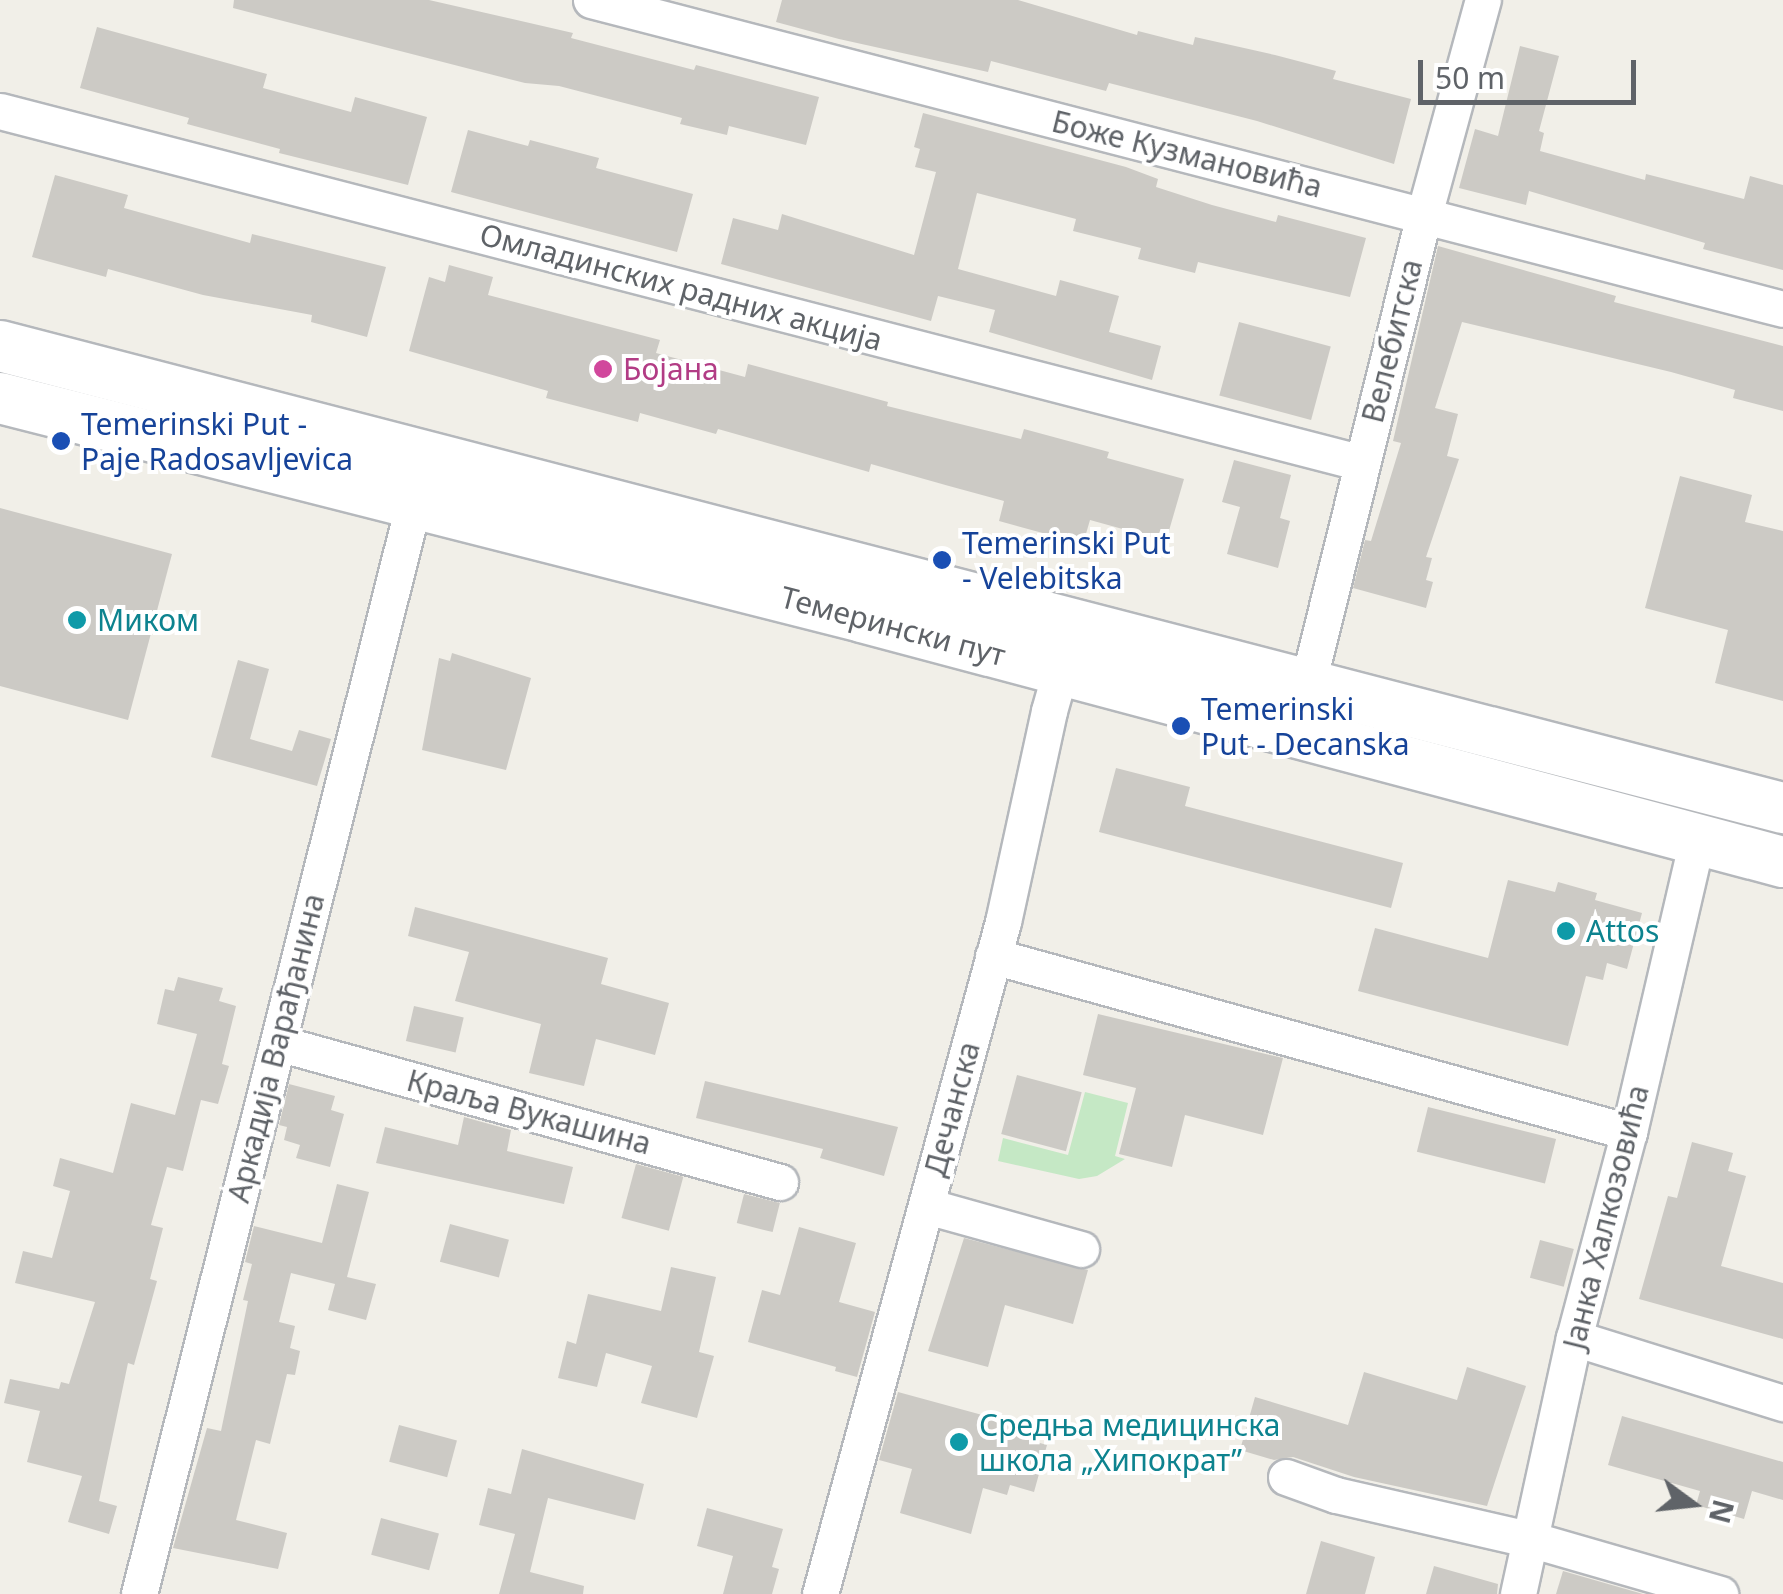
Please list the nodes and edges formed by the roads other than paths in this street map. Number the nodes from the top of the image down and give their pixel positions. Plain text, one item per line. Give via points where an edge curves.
1 (591, 0) edge
2 (1483, 0) edge
3 (0, 110) edge
4 (1424, 216) junction
5 (1783, 310) edge
6 (0, 346) edge
7 (0, 398) edge
8 (1362, 463) junction
9 (414, 502) junction
10 (1075, 621) junction
11 (1061, 670) junction
12 (1308, 683) junction
13 (1783, 808) edge
14 (1697, 840) junction
15 (1783, 862) edge
16 (993, 956) junction
17 (278, 1043) junction
18 (1629, 1132) junction
19 (780, 1182) dead end
20 (927, 1206) junction
21 (1081, 1249) dead end
22 (1574, 1338) junction
23 (1783, 1403) edge
24 (1286, 1477) dead end
25 (1533, 1540) junction
26 (139, 1594) edge
27 (820, 1594) edge
28 (1518, 1594) edge
29 (1720, 1594) edge

1 - 4 street, Боже Кузмановића
2 - 4 street, Велебитска
3 - 8 street, Омладинских радних акција
4 - 5 street, Боже Кузмановића
4 - 8 street, Велебитска
6 - 10 main road, Темерински пут
7 - 9 main road, Темерински пут
8 - 12 street, Велебитска
9 - 11 main road, Темерински пут
9 - 17 street, Аркадија Варађанина
10 - 11 street, Дечанска
10 - 12 main road, Темерински пут
11 - 14 main road, Темерински пут
11 - 16 street, Дечанска
12 - 13 main road, Темерински пут
14 - 15 main road, Темерински пут
14 - 18 street, Јанка Халкозовића
16 - 18 street
16 - 20 street, Дечанска
17 - 19 street, Краља Вукашина
17 - 26 street, Аркадија Варађанина
18 - 22 street, Јанка Халкозовића
20 - 21 street
20 - 27 street, Дечанска
22 - 23 street
22 - 25 street, Јанка Халкозовића
24 - 25 street via 1336,1495
25 - 28 street, Јанка Халкозовића
25 - 29 street

